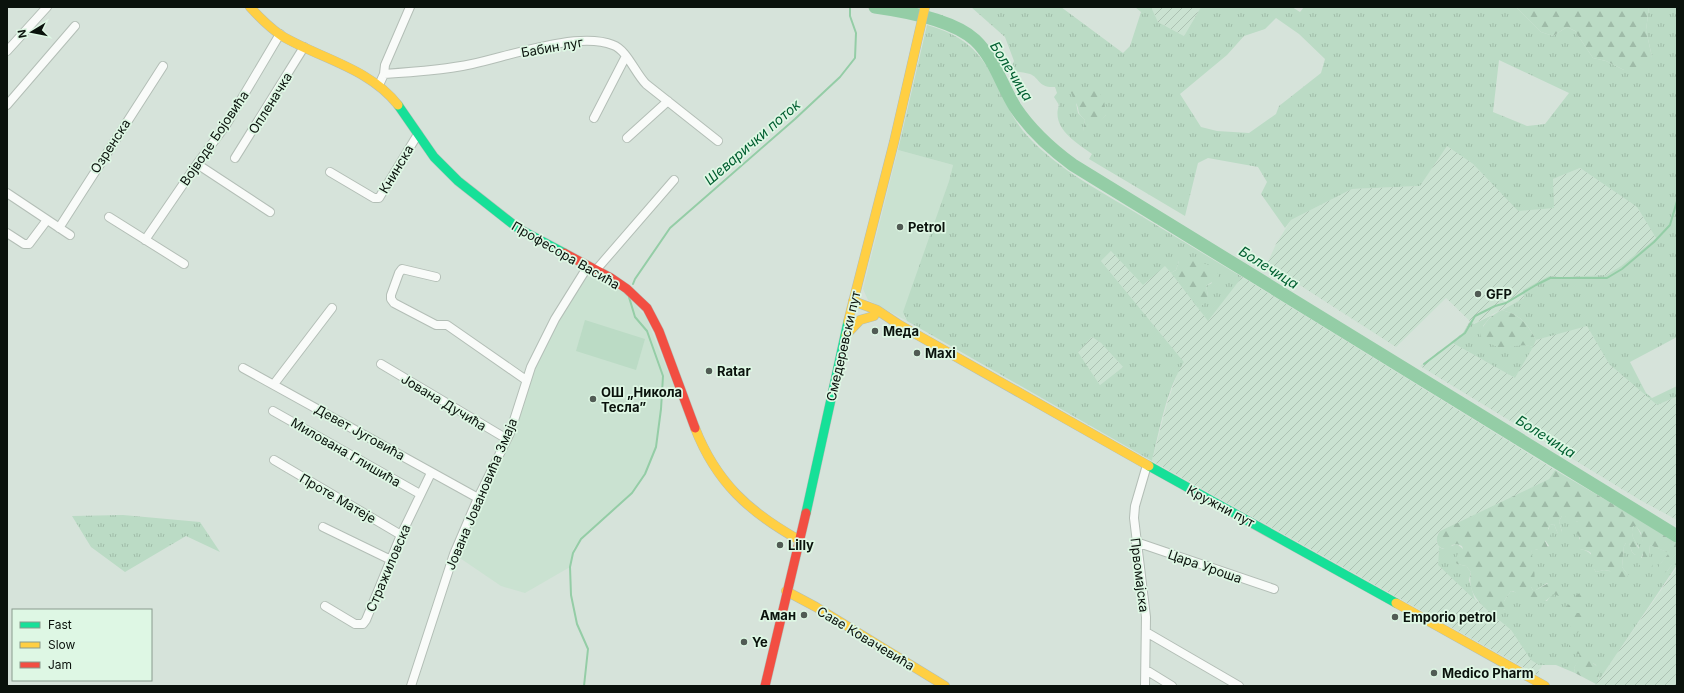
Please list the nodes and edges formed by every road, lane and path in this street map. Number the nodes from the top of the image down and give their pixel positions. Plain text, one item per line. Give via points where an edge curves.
1 (47, 7) edge
2 (250, 7) edge
3 (410, 7) edge
4 (925, 8) edge
5 (75, 26) dead end
6 (280, 34) junction
7 (304, 47) junction
8 (7, 51) edge
9 (626, 56) junction
10 (163, 66) dead end
11 (384, 74) junction
12 (379, 85) junction
13 (668, 101) junction
14 (7, 105) edge
15 (594, 118) dead end
16 (418, 134) junction
17 (627, 138) dead end
18 (718, 141) dead end
19 (235, 158) dead end
20 (197, 164) junction
21 (330, 172) dead end
22 (674, 180) dead end
23 (7, 192) edge
24 (270, 212) dead end
25 (109, 217) dead end
26 (47, 220) junction
27 (59, 228) junction
28 (7, 233) edge
29 (70, 235) dead end
30 (145, 240) junction
31 (184, 264) dead end
32 (592, 268) junction
33 (436, 277) dead end
34 (857, 283) junction
35 (852, 304) junction
36 (332, 308) dead end
37 (873, 312) junction
38 (844, 336) junction
39 (381, 364) dead end
40 (243, 368) dead end
41 (526, 380) junction
42 (274, 384) junction
43 (273, 411) dead end
44 (506, 440) junction
45 (274, 460) dead end
46 (1147, 466) junction
47 (431, 473) junction
48 (420, 494) junction
49 (478, 498) junction
50 (323, 526) dead end
51 (401, 535) junction
52 (800, 540) junction
53 (1136, 542) junction
54 (391, 560) junction
55 (1274, 589) dead end
56 (786, 591) junction
57 (325, 606) dead end
58 (1146, 632) junction
59 (1146, 670) junction
60 (411, 686) edge
61 (765, 686) edge
62 (945, 686) edge
63 (1145, 686) edge
64 (1172, 686) edge
65 (1239, 686) edge
66 (1545, 686) edge

1 - 8 street
2 - 6 main road, Професора Васића
3 - 11 street via 385,65
4 - 34 main road, Смедеревски пут via 886,177
5 - 14 street
6 - 7 main road, Професора Васића
6 - 20 street, Војводе Бојовића via 226,125
7 - 12 main road, Професора Васића
7 - 19 street, Опленачка
9 - 11 street, Бабин луг via 614,45 578,40 466,65
9 - 13 street, Бабин луг via 640,78
9 - 15 street
10 - 27 street, Озренска
11 - 12 street
12 - 16 main road, Професора Васића
13 - 17 street
13 - 18 street, Бабин луг
16 - 21 street, Книнска via 379,198 374,198
16 - 32 main road, Професора Васића via 435,158 504,218 531,237
20 - 24 street
20 - 30 street, Војводе Бојовића
22 - 32 street, Јована Јовановића Змаја
23 - 26 street
25 - 30 street
26 - 27 street
26 - 28 street via 29,244 24,244
27 - 29 street
30 - 31 street
32 - 41 street, Јована Јовановића Змаја via 554,319
32 - 52 main road, Професора Васића via 636,297 651,314 696,429 724,482 757,514 776,528
33 - 41 street via 402,270 391,299 394,303 436,324 447,325
34 - 35 main road, Смедеревски пут
34 - 37 main road via 862,298
35 - 37 main road, Кружни пут
35 - 38 main road, Смедеревски пут
36 - 42 street
37 - 38 main road via 860,320
37 - 46 main road, Кружни пут via 888,316
38 - 52 main road, Смедеревски пут
39 - 44 street, Јована Дучића
40 - 42 street, Девет Југовића
41 - 44 street, Јована Јовановића Змаја
42 - 47 street, Девет Југовића
43 - 48 street, Милована Глишића
44 - 49 street, Јована Јовановића Змаја
45 - 51 street, Проте Матеје
46 - 53 street, Првомајска via 1135,506
46 - 66 main road, Кружни пут
47 - 48 street, Стражиловска
47 - 49 street, Девет Југовића
48 - 51 street, Стражиловска
49 - 60 street, Јована Јовановића Змаја via 453,557
50 - 54 street
51 - 54 street, Стражиловска
52 - 56 main road, Смедеревски пут
53 - 55 street, Цара Уроша
53 - 58 street, Првомајска
54 - 57 street, Стражиловска via 363,624 355,624
56 - 61 main road, Смедеревски пут
56 - 62 main road, Саве Ковачевића
58 - 59 street, Првомајска
58 - 65 street
59 - 63 street, Првомајска
59 - 64 street

